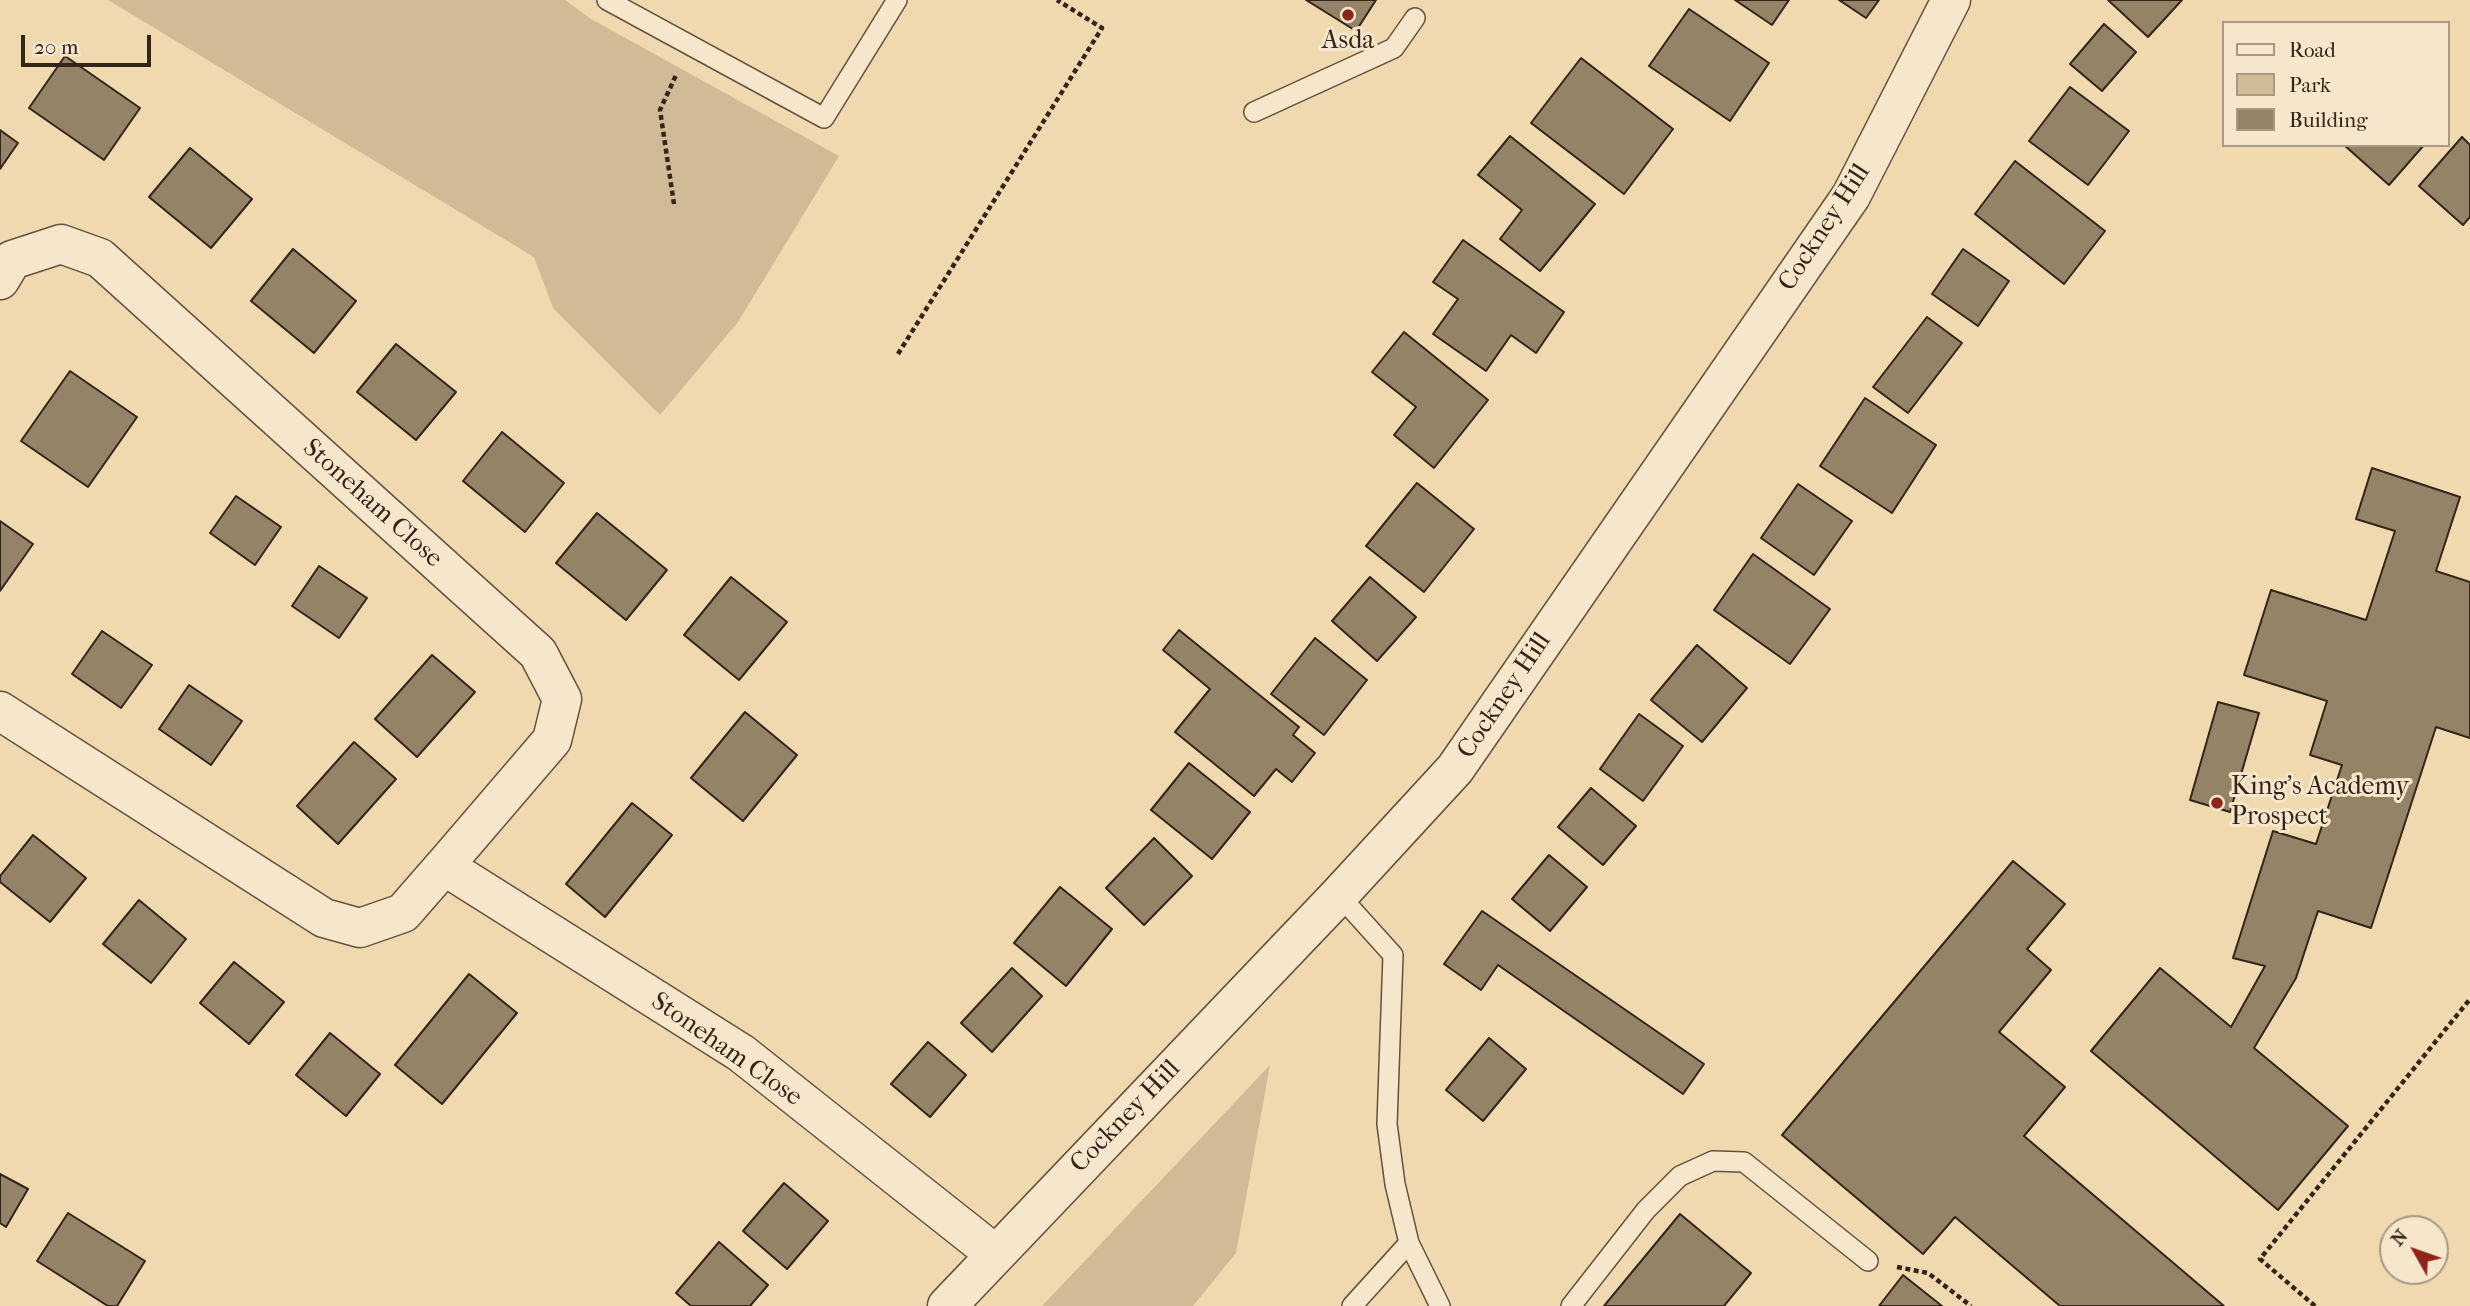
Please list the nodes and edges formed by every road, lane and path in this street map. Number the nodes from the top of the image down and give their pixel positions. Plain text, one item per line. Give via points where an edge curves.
1 (607, 0) edge
2 (897, 0) edge
3 (1057, 0) edge
4 (1951, 0) edge
5 (1415, 18) dead end
6 (689, 45) junction
7 (1254, 112) dead end
8 (674, 204) dead end
9 (0, 280) edge
10 (898, 354) dead end
11 (6, 726) edge
12 (444, 866) junction
13 (1339, 895) junction
14 (2470, 999) edge
15 (1409, 1243) junction
16 (995, 1254) junction
17 (1868, 1261) joint
18 (947, 1306) edge
19 (1352, 1306) edge
20 (1440, 1306) edge
21 (1571, 1306) edge
22 (1971, 1306) edge
23 (2315, 1306) edge

1 - 6 lane
2 - 6 lane via 824,118
3 - 10 path via 1102,28
4 - 13 street, Cockney Hill via 1851,196 1455,769
5 - 7 lane via 1394,48
6 - 8 path via 660,110
9 - 12 street, Stoneham Close via 12,260 61,244 100,258 538,653 562,699 552,740
11 - 12 street, Stoneham Close via 324,918 359,928 403,913
12 - 16 street, Stoneham Close via 741,1054
13 - 15 lane via 1394,955 1387,1124
13 - 16 street, Cockney Hill
14 - 23 path via 2260,1259
15 - 19 lane
15 - 20 lane
16 - 18 street, Cockney Hill
17 - 21 lane via 1744,1162 1713,1161 1680,1176 1646,1210
17 - 22 path via 1928,1273

